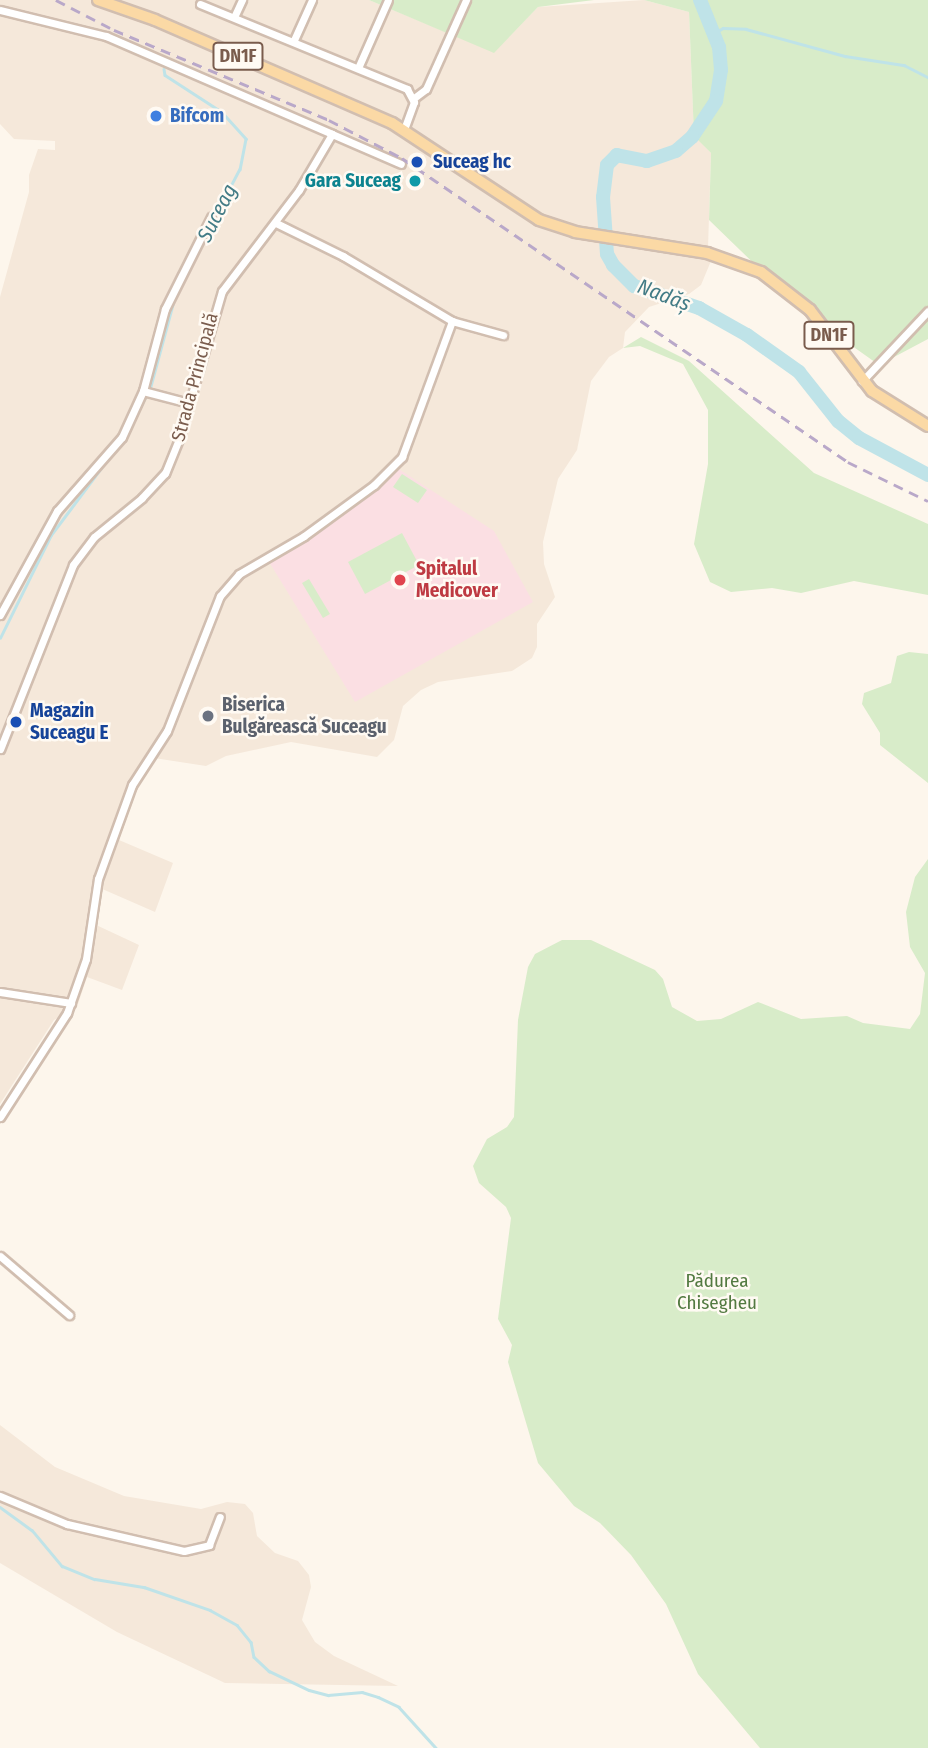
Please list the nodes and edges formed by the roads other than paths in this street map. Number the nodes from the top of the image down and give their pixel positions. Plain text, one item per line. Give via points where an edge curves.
1 (98, 0) edge
2 (242, 0) edge
3 (312, 0) edge
4 (388, 0) edge
5 (466, 0) edge
6 (200, 4) dead end
7 (0, 10) edge
8 (235, 15) junction
9 (294, 40) junction
10 (358, 68) junction
11 (414, 98) junction
12 (404, 130) junction
13 (332, 134) junction
14 (401, 164) dead end
15 (211, 217) dead end
16 (276, 223) junction
17 (928, 311) edge
18 (452, 321) junction
19 (503, 335) dead end
20 (862, 381) junction
21 (147, 392) junction
22 (188, 403) junction
23 (928, 426) edge
24 (0, 615) edge
25 (0, 749) edge
26 (0, 992) edge
27 (71, 1003) junction
28 (0, 1117) edge
29 (0, 1256) edge
30 (69, 1315) dead end
31 (0, 1496) edge
32 (220, 1517) dead end

1 - 12 main road, DN1F
2 - 8 street
3 - 9 street
4 - 10 street
5 - 11 street via 426,89
6 - 8 street
7 - 13 street via 93,31
8 - 9 street
9 - 10 street
10 - 11 street via 407,89
11 - 12 street via 414,111
12 - 20 main road, DN1F via 519,211 575,232 720,256 775,280 810,310
13 - 14 street
13 - 16 street, Strada Principală
15 - 21 street via 165,309
16 - 18 street via 343,256
16 - 22 street, Strada Principală via 222,291
17 - 20 street
18 - 19 street
18 - 27 street via 413,437 398,463 304,536 239,574 220,596 167,731 132,785 97,879 86,959
20 - 23 main road, DN1F
21 - 22 street
21 - 24 street via 111,455 57,512
22 - 25 street, Strada Principală via 176,450 160,479 94,537 76,559
26 - 27 street
27 - 28 street
29 - 30 street
31 - 32 street via 67,1524 184,1551 209,1545

